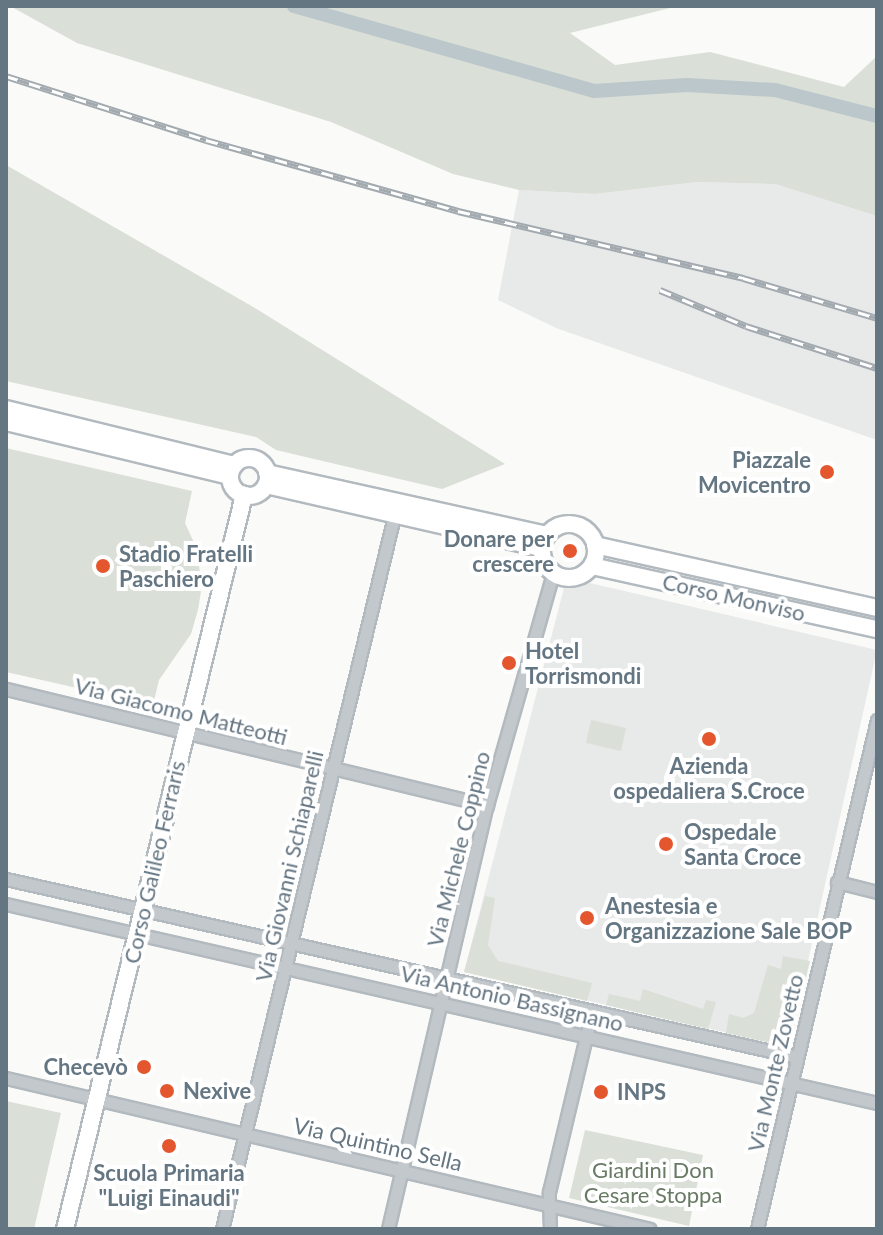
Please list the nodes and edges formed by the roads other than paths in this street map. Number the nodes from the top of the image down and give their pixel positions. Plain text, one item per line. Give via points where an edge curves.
1 (6, 409) edge
2 (6, 422) edge
3 (232, 470) junction
4 (266, 479) junction
5 (244, 495) junction
6 (395, 512) junction
7 (544, 542) junction
8 (595, 545) junction
9 (592, 566) junction
10 (553, 574) junction
11 (877, 608) edge
12 (877, 629) edge
13 (6, 689) edge
14 (877, 720) edge
15 (185, 731) junction
16 (332, 768) junction
17 (487, 805) junction
18 (6, 879) edge
19 (837, 882) junction
20 (877, 892) edge
21 (6, 904) edge
22 (143, 911) junction
23 (137, 937) junction
24 (292, 944) junction
25 (287, 969) junction
26 (447, 981) junction
27 (442, 1002) junction
28 (592, 1012) junction
29 (586, 1035) junction
30 (797, 1057) junction
31 (6, 1078) edge
32 (791, 1083) junction
33 (97, 1102) junction
34 (877, 1103) edge
35 (245, 1134) junction
36 (401, 1169) junction
37 (547, 1204) junction
38 (65, 1229) edge
39 (222, 1229) edge
40 (388, 1229) edge
41 (550, 1229) edge
42 (650, 1229) edge
43 (757, 1229) edge

1 - 3 main road
2 - 3 main road
3 - 4 main road via 244,458 256,459
3 - 5 main road via 233,488
4 - 5 main road via 259,493
4 - 6 main road
4 - 7 main road
5 - 15 main road, Corso Galileo Ferraris
6 - 7 main road
6 - 16 street, Via Giovanni Schiaparelli
7 - 8 main road via 563,524 576,525
7 - 10 main road
8 - 9 main road
8 - 11 main road, Corso Monviso
9 - 10 main road via 574,578
9 - 12 main road, Corso Monviso
10 - 17 street, Via Michele Coppino
13 - 15 street, Via Giacomo Matteotti
14 - 19 street, Via Monte Zovetto
15 - 16 street, Via Giacomo Matteotti
15 - 22 main road, Corso Galileo Ferraris
16 - 17 street, Via Giacomo Matteotti
16 - 24 street, Via Giovanni Schiaparelli
17 - 26 street, Via Michele Coppino
18 - 22 street, Via Antonio Bassignano
19 - 20 street
19 - 30 street, Via Monte Zovetto
21 - 23 street, Via Antonio Bassignano
22 - 23 main road, Corso Galileo Ferraris
22 - 24 street, Via Antonio Bassignano
23 - 25 street, Via Antonio Bassignano
23 - 33 main road, Corso Galileo Ferraris
24 - 25 street, Via Giovanni Schiaparelli
24 - 26 street, Via Antonio Bassignano
25 - 27 street, Via Antonio Bassignano
25 - 35 street, Via Giovanni Schiaparelli
26 - 27 street, Via Michele Coppino
26 - 28 street, Via Antonio Bassignano
27 - 29 street, Via Antonio Bassignano
27 - 36 street, Via Michele Coppino
28 - 29 street
28 - 30 street, Via Antonio Bassignano
29 - 32 street, Via Antonio Bassignano
29 - 37 street
30 - 32 street, Via Monte Zovetto
31 - 33 street, Via Quintino Sella
32 - 34 street, Via Antonio Bassignano
32 - 43 street, Via Monte Zovetto
33 - 35 street, Via Quintino Sella
33 - 38 main road, Corso Galileo Ferraris
35 - 36 street, Via Quintino Sella
35 - 39 street, Via Giovanni Schiaparelli
36 - 37 street, Via Quintino Sella
36 - 40 street, Via Michele Coppino
37 - 41 street
37 - 42 street, Via Quintino Sella

